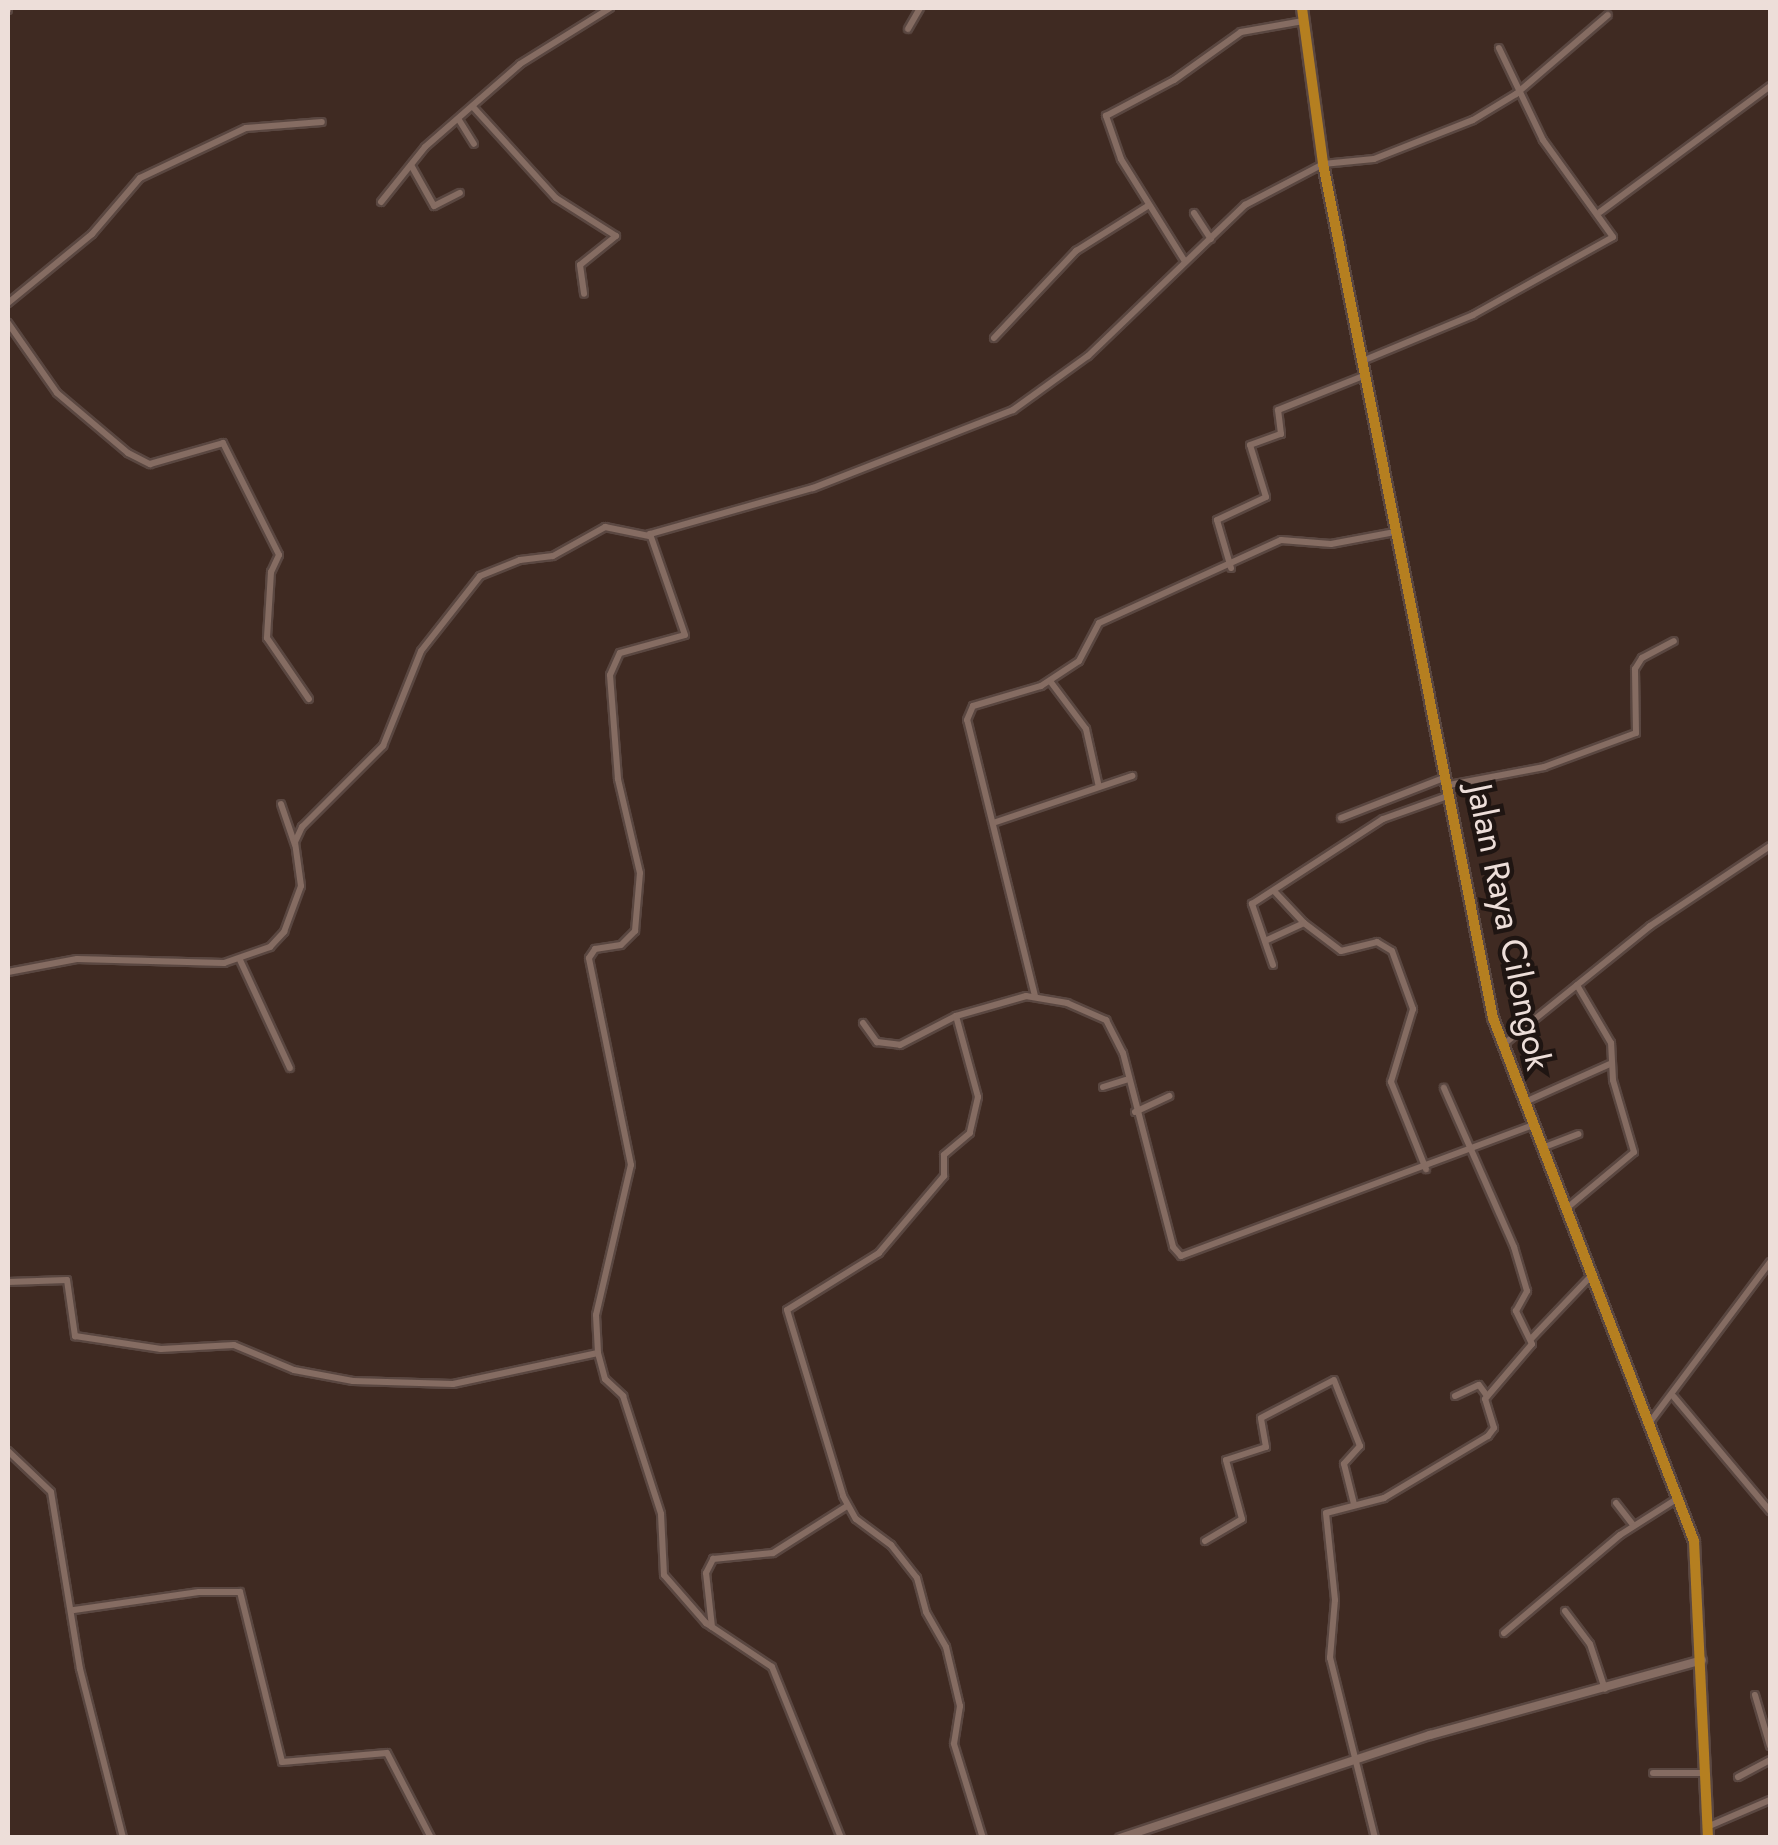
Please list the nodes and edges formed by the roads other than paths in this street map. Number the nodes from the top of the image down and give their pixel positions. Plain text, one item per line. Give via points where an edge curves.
1 (610, 8) edge
2 (920, 8) edge
3 (1302, 8) edge
4 (1608, 15) dead end
5 (1304, 21) junction
6 (908, 29) dead end
7 (1499, 48) dead end
8 (1770, 86) edge
9 (1519, 92) junction
10 (474, 108) junction
11 (459, 120) junction
12 (322, 122) dead end
13 (474, 144) dead end
14 (410, 164) junction
15 (1322, 164) junction
16 (460, 193) dead end
17 (381, 202) dead end
18 (1149, 206) junction
19 (1600, 212) junction
20 (1194, 213) dead end
21 (1211, 239) junction
22 (1184, 260) junction
23 (584, 294) dead end
24 (8, 303) edge
25 (8, 323) edge
26 (994, 338) dead end
27 (1360, 361) junction
28 (1363, 376) junction
29 (1395, 532) junction
30 (648, 536) junction
31 (1232, 568) junction
32 (1674, 641) dead end
33 (1050, 681) junction
34 (309, 699) dead end
35 (1132, 776) dead end
36 (1450, 785) junction
37 (1099, 788) junction
38 (281, 804) dead end
39 (1342, 818) dead end
40 (996, 822) junction
41 (296, 846) junction
42 (1770, 846) edge
43 (1276, 892) junction
44 (1304, 924) junction
45 (1266, 941) junction
46 (240, 960) junction
47 (1273, 965) dead end
48 (8, 972) edge
49 (1578, 984) junction
50 (1035, 996) junction
51 (956, 1016) junction
52 (863, 1023) dead end
53 (1501, 1046) junction
54 (1611, 1064) junction
55 (290, 1068) dead end
56 (1126, 1080) junction
57 (1103, 1087) dead end
58 (1444, 1088) dead end
59 (1168, 1096) dead end
60 (1522, 1104) junction
61 (1135, 1112) junction
62 (1530, 1126) junction
63 (1578, 1134) dead end
64 (1540, 1149) junction
65 (1474, 1150) junction
66 (1426, 1169) junction
67 (1564, 1210) junction
68 (1770, 1262) edge
69 (1590, 1278) junction
70 (8, 1282) edge
71 (1531, 1339) junction
72 (598, 1354) junction
73 (1455, 1396) dead end
74 (1488, 1396) junction
75 (1674, 1397) junction
76 (1650, 1422) junction
77 (8, 1450) edge
78 (1679, 1497) junction
79 (1768, 1501) edge
80 (1616, 1503) dead end
81 (1354, 1504) junction
82 (847, 1506) junction
83 (1770, 1512) edge
84 (1633, 1526) junction
85 (1205, 1541) dead end
86 (74, 1610) junction
87 (1565, 1610) dead end
88 (712, 1627) junction
89 (1504, 1633) dead end
90 (1702, 1660) junction
91 (1605, 1690) junction
92 (1755, 1694) dead end
93 (1770, 1746) edge
94 (1358, 1759) junction
95 (1770, 1760) edge
96 (1653, 1773) dead end
97 (1702, 1773) junction
98 (1738, 1777) dead end
99 (1770, 1800) edge
100 (1707, 1833) edge
101 (124, 1838) edge
102 (431, 1838) edge
103 (841, 1838) edge
104 (983, 1838) edge
105 (1120, 1838) edge
106 (1375, 1838) edge

1 - 10 street via 520,64
2 - 6 street
3 - 5 highway, Jalan Raya Cilongok
4 - 9 street
5 - 15 highway, Jalan Raya Cilongok
5 - 18 street via 1241,32 1106,116 1107,131
7 - 9 street
8 - 19 street
9 - 15 street via 1430,142 1374,160
9 - 19 street via 1543,140
10 - 11 street
10 - 23 street via 556,198 616,236 580,266
11 - 13 street
11 - 14 street
12 - 24 street via 246,128 140,178 92,234
14 - 16 street via 434,206
14 - 17 street
15 - 21 street via 1245,205
15 - 27 highway, Jalan Raya Cilongok
18 - 22 street
18 - 26 street via 1076,251
19 - 27 street via 1614,232 1608,242 1473,314
20 - 21 street
21 - 22 street
22 - 30 street via 1088,356 1013,410 813,488
25 - 34 street via 57,393 128,453 150,464 223,443 280,556 270,572 267,638
27 - 28 highway, Jalan Raya Cilongok
28 - 29 highway, Jalan Raya Cilongok
28 - 31 street via 1278,410 1281,434 1250,445 1266,497 1216,520
29 - 31 street via 1331,544 1281,540
29 - 36 highway, Jalan Raya Cilongok
30 - 41 street via 605,527 553,556 480,576 422,651 383,746 317,808
30 - 72 street via 685,635 620,653 610,675 618,779 640,873 634,932 621,946 595,949 590,958 631,1166 596,1315
31 - 33 street via 1099,623 1079,662
32 - 36 street via 1642,658 1635,670 1637,732 1544,767
33 - 37 street via 1086,728
33 - 40 street via 973,706 967,720
35 - 37 street
36 - 39 street
36 - 43 street via 1383,820
36 - 53 highway, Jalan Raya Cilongok
37 - 40 street
38 - 41 street
40 - 50 street
41 - 46 street via 300,886 284,932 270,948
42 - 49 street
43 - 44 street
43 - 45 street via 1252,905
44 - 45 street
44 - 66 street via 1345,952 1381,942 1401,967 1413,1009 1390,1082
45 - 47 street
46 - 48 street via 77,959
46 - 55 street
49 - 53 street
49 - 54 street via 1611,1043
50 - 51 street
50 - 56 street via 1106,1020 1123,1053
51 - 52 street via 926,1037 890,1046 877,1042
51 - 82 street via 978,1097 970,1132 944,1155 944,1176 879,1254 787,1308 816,1422
53 - 60 highway, Jalan Raya Cilongok
54 - 60 street
54 - 67 street via 1634,1152
56 - 57 street
56 - 61 street
58 - 65 street
59 - 61 street
60 - 62 highway, Jalan Raya Cilongok
61 - 66 street via 1173,1247 1182,1256
62 - 64 highway, Jalan Raya Cilongok
62 - 65 street
63 - 64 street
64 - 67 highway, Jalan Raya Cilongok
65 - 66 street
65 - 71 street via 1526,1286 1516,1310
67 - 69 highway, Jalan Raya Cilongok
68 - 75 street
69 - 71 street
69 - 76 highway, Jalan Raya Cilongok
70 - 72 street via 67,1280 74,1336 161,1349 234,1345 294,1370 353,1381 453,1384
71 - 74 street via 1528,1358
72 - 88 street via 606,1379 623,1396 660,1514 661,1570
73 - 74 street via 1478,1385
74 - 81 street via 1494,1428 1488,1436 1384,1498
75 - 76 street
75 - 79 street
76 - 78 highway, Jalan Raya Cilongok
77 - 86 street via 51,1492
78 - 84 street
78 - 90 highway, Jalan Raya Cilongok via 1697,1562
79 - 83 street
80 - 84 street
81 - 85 street via 1344,1464 1360,1446 1334,1380 1261,1418 1266,1447 1226,1460 1242,1519
81 - 94 street via 1326,1513 1335,1600 1329,1651
82 - 88 street via 773,1553 713,1559 706,1573
82 - 104 street via 918,1578 958,1687 954,1744
84 - 89 street
86 - 101 street via 88,1705
86 - 102 street via 240,1592 282,1762 346,1762 384,1751
87 - 91 street via 1590,1644
88 - 103 street via 748,1646 778,1676
90 - 91 street
90 - 97 highway, Jalan Raya Cilongok
91 - 94 street
92 - 93 street
94 - 105 street
94 - 106 street
95 - 98 street
96 - 97 street
97 - 100 highway, Jalan Raya Cilongok
99 - 100 street

